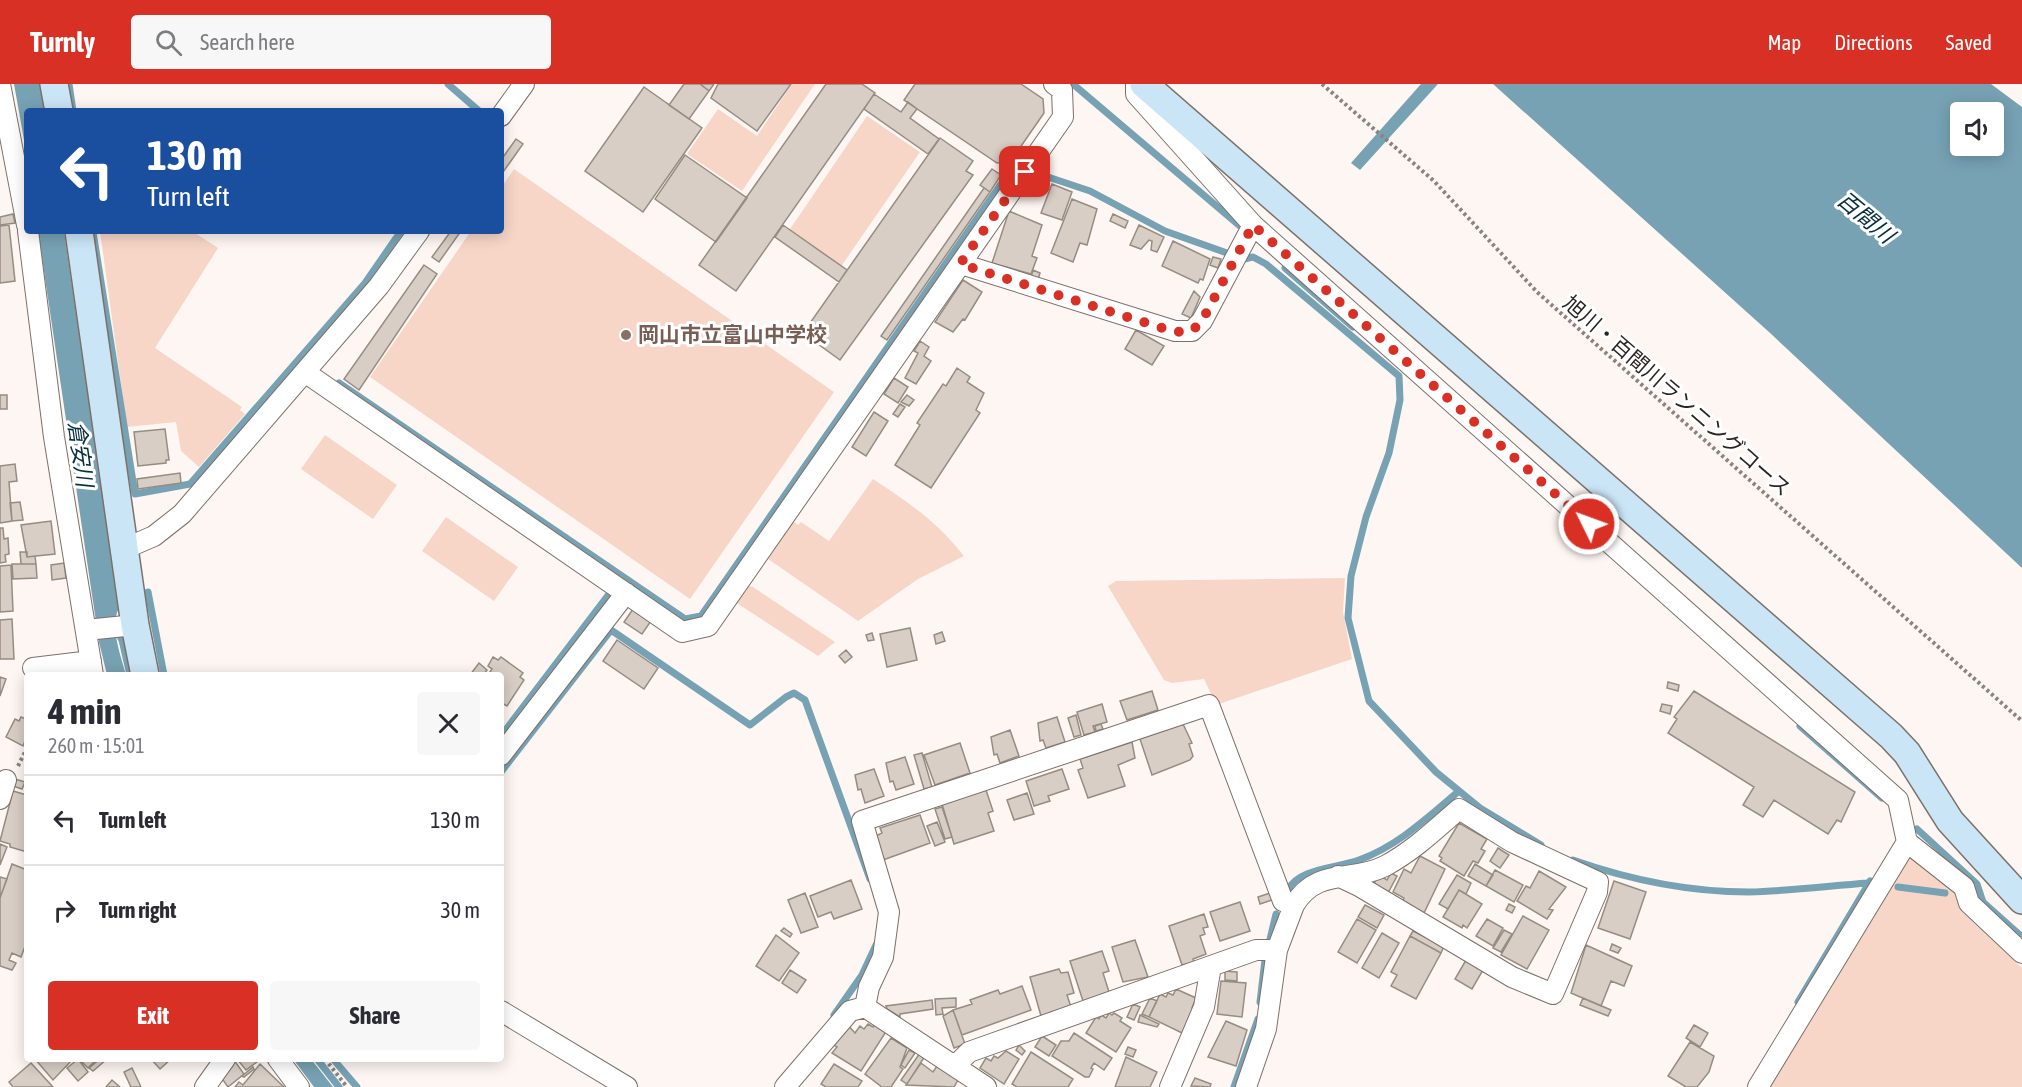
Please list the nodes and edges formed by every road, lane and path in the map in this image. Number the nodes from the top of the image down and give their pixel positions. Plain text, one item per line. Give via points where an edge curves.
1 (0, 84) edge
2 (54, 84) edge
3 (524, 84) edge
4 (1054, 84) edge
5 (1136, 84) edge
6 (1144, 84) edge
7 (1322, 84) edge
8 (58, 108) edge
9 (504, 112) edge
10 (24, 209) edge
11 (1253, 225) junction
12 (28, 234) edge
13 (79, 234) edge
14 (417, 234) edge
15 (960, 264) junction
16 (306, 373) junction
17 (124, 549) junction
18 (626, 593) junction
19 (129, 626) junction
20 (90, 630) junction
21 (33, 668) dead end
22 (92, 668) edge
23 (144, 672) edge
24 (2022, 721) edge
25 (504, 751) edge
26 (6, 780) dead end
27 (0, 799) edge
28 (1906, 842) junction
29 (1338, 876) junction
30 (2022, 900) edge
31 (1294, 905) junction
32 (1270, 950) junction
33 (2022, 953) edge
34 (1210, 966) junction
35 (865, 1007) junction
36 (504, 1013) edge
37 (223, 1062) edge
38 (280, 1062) edge
39 (326, 1062) edge
40 (955, 1066) junction
41 (204, 1087) edge
42 (299, 1087) edge
43 (347, 1087) edge
44 (627, 1087) edge
45 (785, 1087) edge
46 (986, 1087) edge
47 (1170, 1087) edge
48 (1246, 1087) edge
49 (1758, 1087) edge

1 - 10 street
2 - 8 street
3 - 9 street
4 - 15 street via 1062,90 1063,117
5 - 11 street via 1136,94
6 - 30 street via 1891,736 1907,753 1950,821
7 - 24 path, 旭川・百間川ランニングコース via 1434,181 1537,292
11 - 15 street via 1202,321 1192,331 1175,332
11 - 28 street via 1898,800
12 - 20 street via 54,437
13 - 17 street
14 - 16 street
15 - 18 street via 708,626 682,632
16 - 17 street via 182,514 154,536
16 - 18 street
17 - 19 street
18 - 25 street
19 - 20 street
19 - 23 street
20 - 22 street
21 - 22 street
26 - 27 street
28 - 33 street via 1964,887 1969,903
28 - 49 street
29 - 29 street via 1383,867 1423,841 1459,809 1512,843 1598,882 1553,994 1512,977
29 - 31 street via 1312,885
31 - 32 street
31 - 35 street via 1283,901 1209,705 862,821 890,912 883,957 869,987
32 - 34 street
32 - 48 street via 1266,1029
34 - 40 street via 969,1052
34 - 47 street via 1204,1008
35 - 40 street
35 - 45 street via 850,1011
36 - 44 street
37 - 41 street
38 - 42 street
39 - 43 path
40 - 46 street

